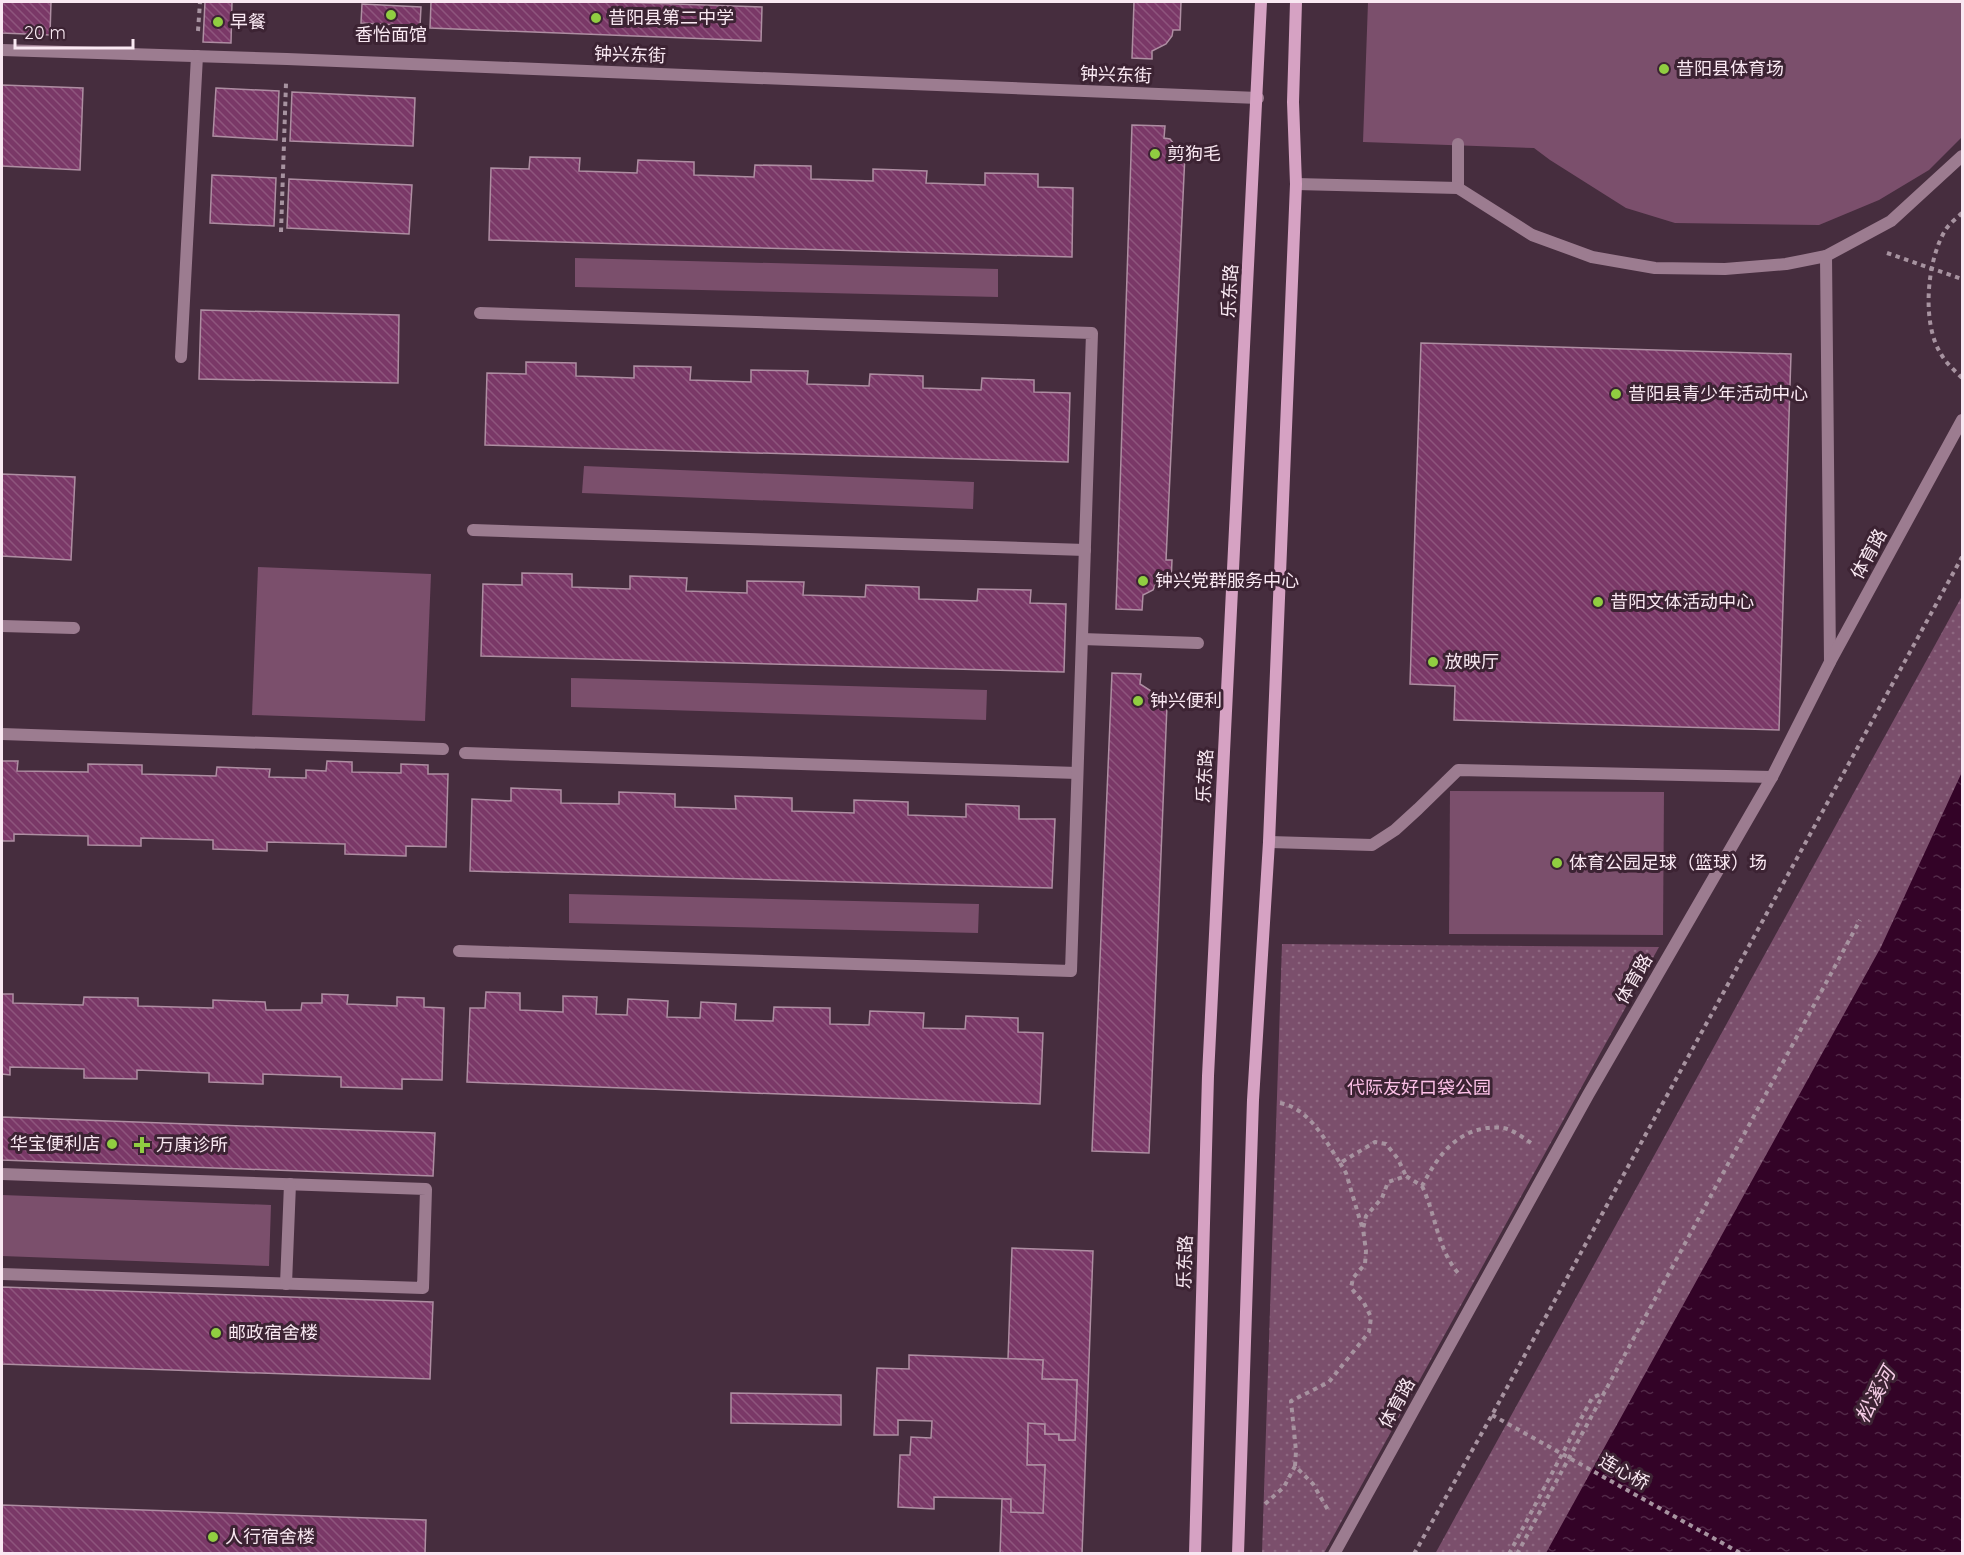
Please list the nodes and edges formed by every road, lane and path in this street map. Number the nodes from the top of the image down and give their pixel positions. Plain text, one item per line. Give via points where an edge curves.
1 (1262, 2) edge
2 (1296, 2) edge
3 (2, 50) edge
4 (197, 56) junction
5 (287, 59) junction
6 (1258, 98) junction
7 (1458, 144) dead end
8 (1962, 156) edge
9 (1296, 184) junction
10 (1458, 188) junction
11 (1962, 213) edge
12 (281, 232) dead end
13 (1854, 242) junction
14 (1826, 256) junction
15 (1930, 268) junction
16 (1962, 279) edge
17 (480, 313) dead end
18 (181, 357) dead end
19 (1962, 378) edge
20 (1962, 420) edge
21 (473, 530) dead end
22 (1085, 550) junction
23 (1962, 557) edge
24 (2, 626) edge
25 (74, 628) dead end
26 (1082, 639) junction
27 (1198, 643) dead end
28 (1830, 662) junction
29 (2, 734) edge
30 (443, 749) dead end
31 (465, 753) dead end
32 (1077, 773) junction
33 (1772, 777) junction
34 (1269, 842) junction
35 (1860, 920) dead end
36 (459, 951) dead end
37 (1253, 1100) junction
38 (1554, 1158) junction
39 (1340, 1163) junction
40 (2, 1174) edge
41 (1406, 1176) junction
42 (290, 1184) junction
43 (1422, 1186) junction
44 (1363, 1229) junction
45 (2, 1274) edge
46 (286, 1284) junction
47 (1477, 1296) junction
48 (1606, 1391) junction
49 (1492, 1415) junction
50 (1562, 1454) junction
51 (1295, 1467) junction
52 (1239, 1525) junction
53 (1336, 1550) edge
54 (1509, 1552) edge
55 (1195, 1554) edge
56 (1238, 1554) edge
57 (1413, 1554) edge
58 (1517, 1554) edge
59 (1742, 1554) edge

1 - 6 main road, 乐东路
2 - 9 main road
3 - 4 street, 钟兴东街
4 - 5 street, 钟兴东街
4 - 18 street
5 - 6 street, 钟兴东街
5 - 12 path
6 - 55 main road, 乐东路 via 1208,1076
7 - 10 street
8 - 13 street via 1891,221
9 - 10 street
9 - 34 main road
10 - 14 street via 1532,236 1592,256 1655,268 1725,269
11 - 15 path via 1947,227
13 - 14 street
13 - 15 path
14 - 28 street
15 - 16 path
15 - 19 path via 1933,335 1940,354
17 - 22 street via 1092,333
20 - 28 street, 体育路
21 - 22 street
22 - 26 street
23 - 49 path
24 - 25 street
26 - 27 street
26 - 32 street
28 - 33 street, 体育路
29 - 30 street
31 - 32 street
32 - 36 street via 1071,971
33 - 34 street via 1458,770 1403,823 1372,845
33 - 38 street, 体育路
34 - 37 main road
35 - 48 path
37 - 39 path via 1295,1107 1311,1122
37 - 52 main road
38 - 43 path via 1509,1129 1480,1129 1462,1135 1443,1151
38 - 47 street, 体育路
39 - 41 path via 1375,1142 1386,1144
39 - 44 path
40 - 42 street
41 - 43 path
41 - 44 path via 1388,1182 1382,1198 1366,1216
42 - 46 street
42 - 46 street via 426,1189 423,1288
43 - 47 path via 1439,1241
44 - 51 path via 1365,1264 1353,1278 1352,1288 1371,1317 1369,1332 1329,1382 1291,1401
45 - 46 street
47 - 53 street, 体育路
48 - 50 path via 1592,1398
48 - 58 path
49 - 50 path, 连心桥
49 - 57 path
50 - 54 path
50 - 59 path, 连心桥
51 - 52 path via 1284,1486
51 - 53 path via 1313,1484 1328,1508
52 - 56 main road

